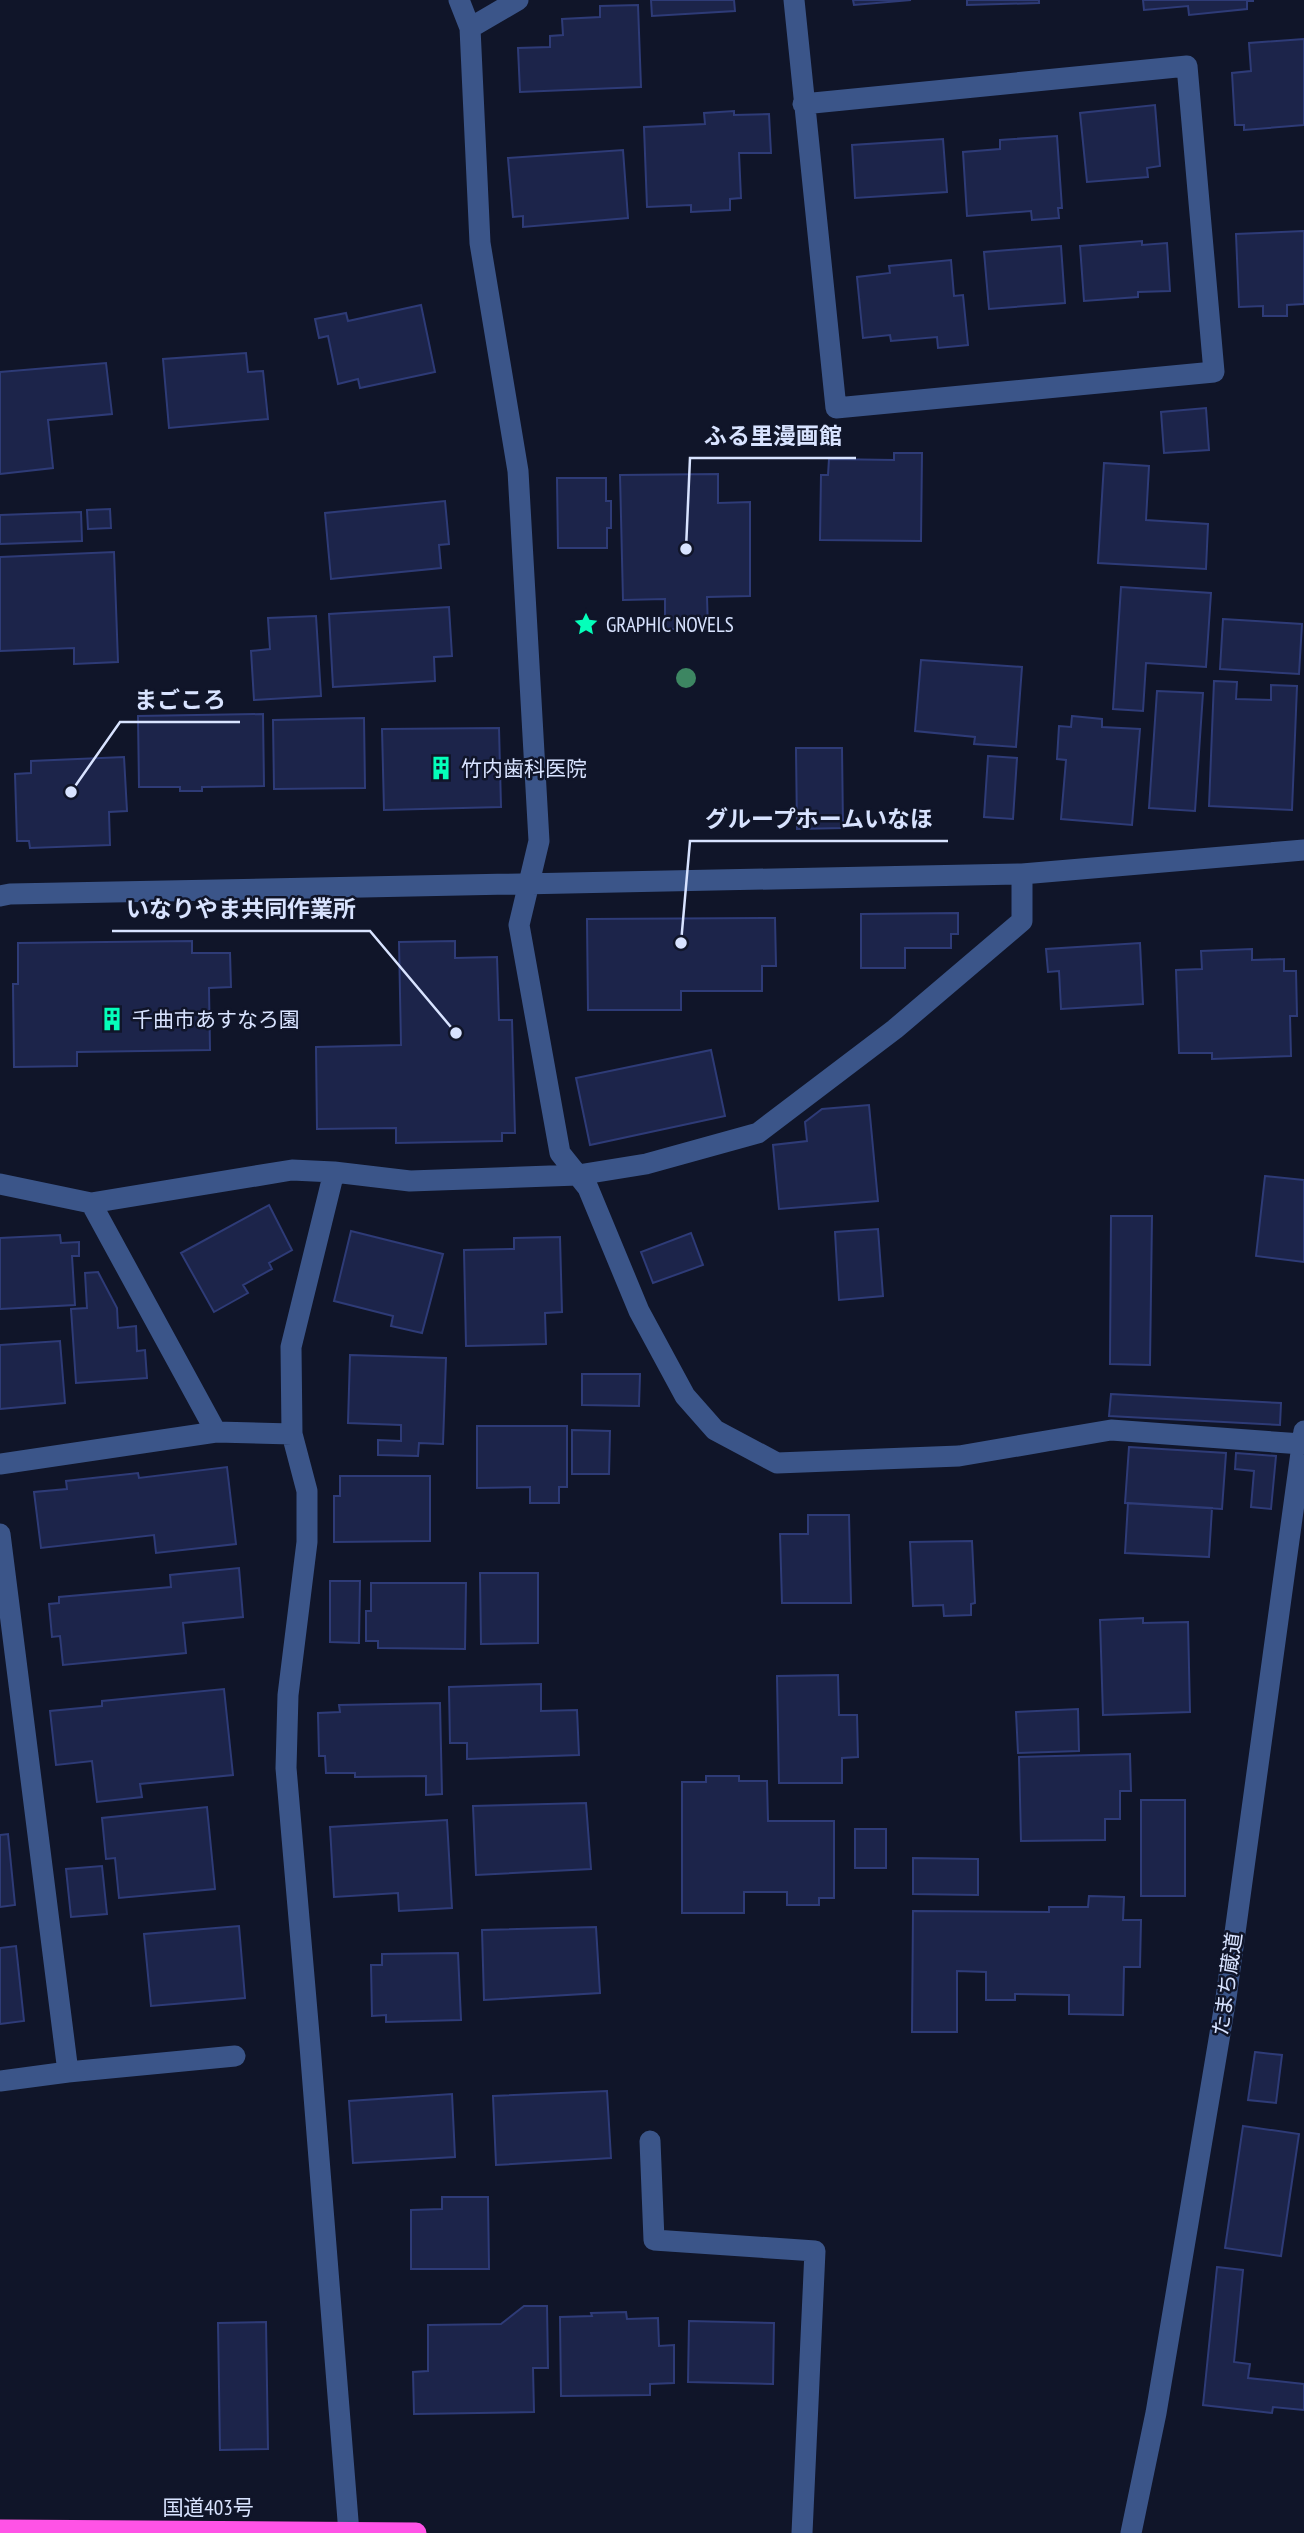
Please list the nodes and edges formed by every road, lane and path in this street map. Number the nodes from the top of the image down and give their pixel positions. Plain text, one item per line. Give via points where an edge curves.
1 (459, 0) edge
2 (518, 0) edge
3 (794, 0) edge
4 (470, 27) junction
5 (803, 104) junction
6 (1304, 850) edge
7 (1022, 874) junction
8 (528, 884) junction
9 (0, 896) edge
10 (334, 1172) junction
11 (578, 1175) junction
12 (0, 1184) edge
13 (92, 1203) junction
14 (216, 1432) junction
15 (292, 1434) junction
16 (1303, 1438) edge
17 (0, 1464) edge
18 (0, 1534) edge
19 (235, 2056) dead end
20 (68, 2072) junction
21 (0, 2081) edge
22 (650, 2141) dead end
23 (0, 2530) edge
24 (349, 2533) edge
25 (416, 2533) edge
26 (802, 2533) edge
27 (1131, 2533) edge

1 - 4 street
2 - 4 street
3 - 5 street
4 - 8 street via 480,243 518,471 539,841
5 - 5 street via 836,408 1214,372 1187,65
6 - 7 street
7 - 8 street
7 - 11 street via 1022,921 895,1029 758,1133 646,1164
8 - 9 street
8 - 11 street via 519,925 560,1153
10 - 11 street via 411,1181
10 - 13 street via 292,1170
10 - 15 street via 291,1347
11 - 16 street via 588,1188 639,1311 685,1396 715,1430 777,1463 959,1456 1111,1430
12 - 13 street
13 - 14 street
14 - 15 street
14 - 17 street
15 - 24 street via 307,1490 307,1542 288,1695 286,1768
16 - 27 street, たまち蔵道 via 1226,1998 1156,2413
18 - 20 street
19 - 20 street
20 - 21 street
22 - 26 street via 654,2240 815,2251
23 - 24 highway, 国道403号
24 - 25 highway, 国道403号

